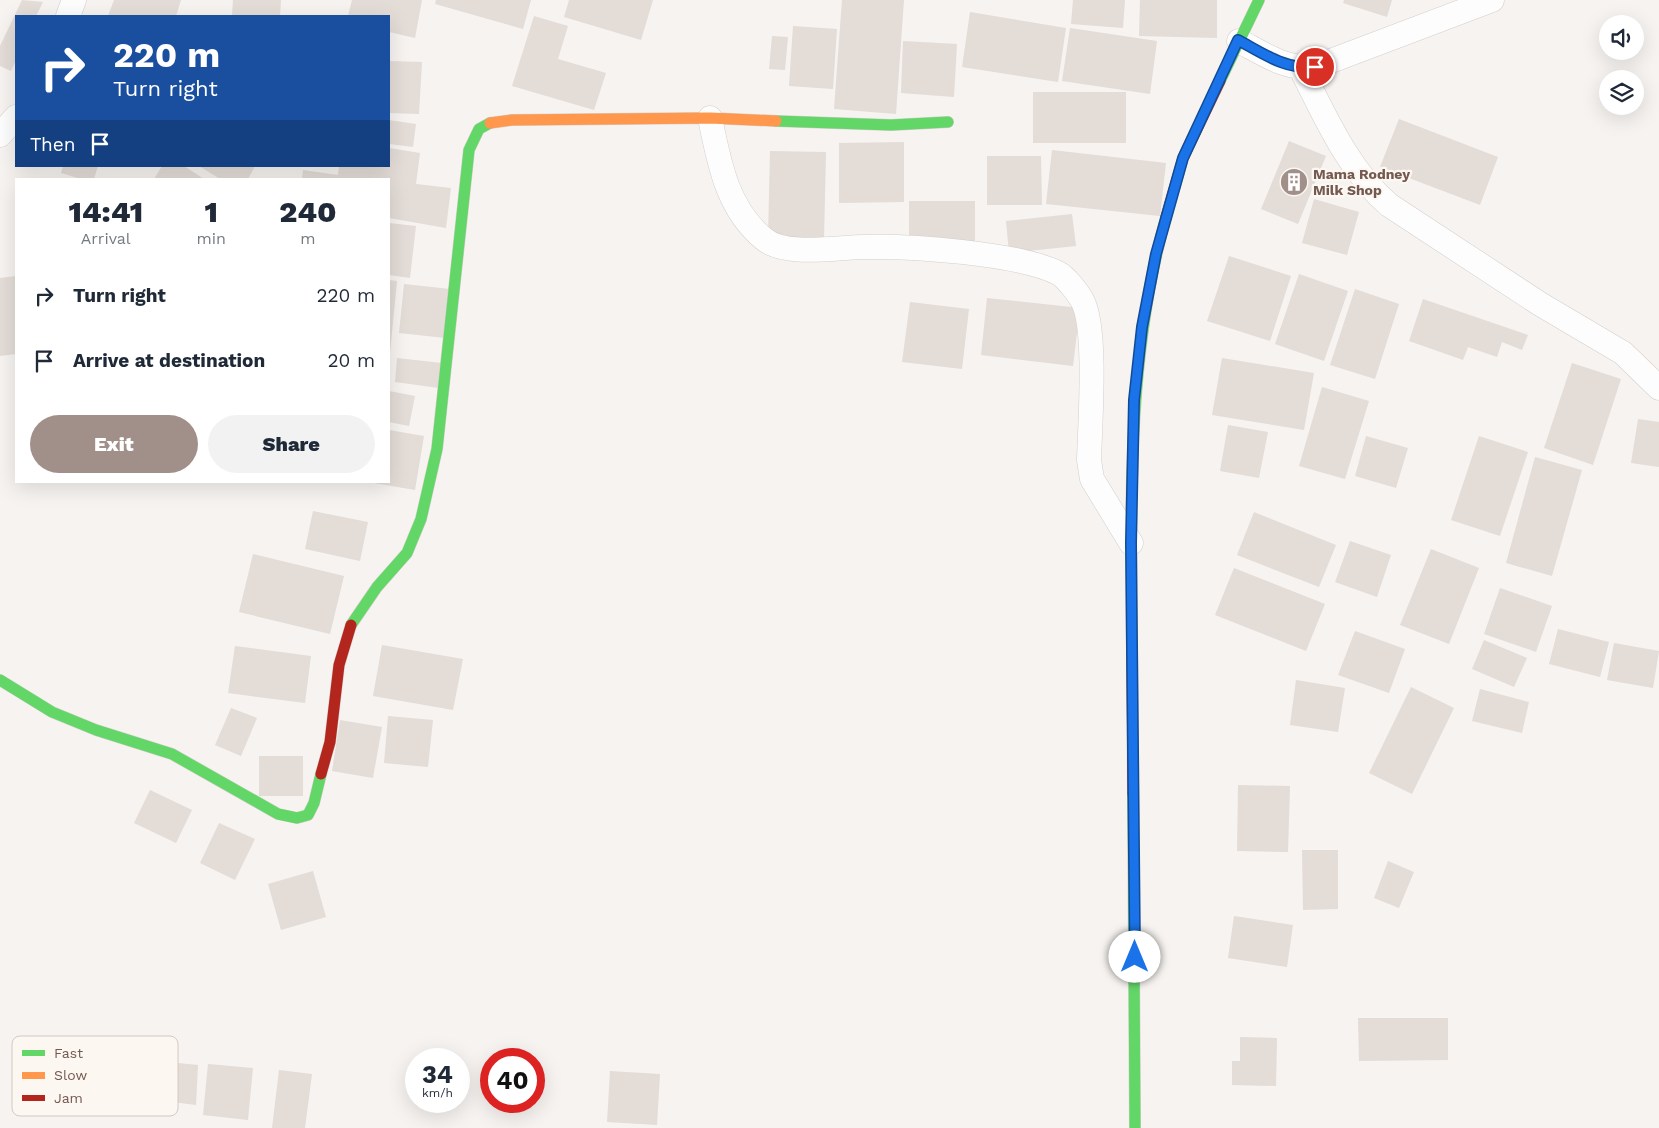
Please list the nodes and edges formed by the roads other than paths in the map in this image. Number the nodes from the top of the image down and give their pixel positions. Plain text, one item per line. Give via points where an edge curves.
1 (74, 0) edge
2 (1259, 0) edge
3 (1492, 0) edge
4 (68, 15) edge
5 (1238, 40) junction
6 (1301, 69) junction
7 (15, 118) edge
8 (710, 118) junction
9 (948, 122) dead end
10 (0, 135) edge
11 (1659, 388) edge
12 (1131, 543) junction
13 (0, 680) edge
14 (1135, 1128) edge

1 - 4 street
2 - 5 street
3 - 6 street via 1347,57
5 - 6 street via 1284,65
5 - 12 street via 1183,158 1156,254 1142,327 1134,400
6 - 11 street via 1334,135 1375,193 1540,304 1623,353
7 - 10 street
8 - 9 street via 892,125
8 - 12 street via 730,195 765,241 800,249 866,247 941,251 1022,261 1060,274 1083,302 1090,333 1089,460 1092,479
8 - 13 street via 512,120 483,124 474,134 469,150 455,267 438,449 421,519 407,553 377,587 351,625 339,665 330,742 308,815 297,818 278,814 172,754 52,712
12 - 14 street

